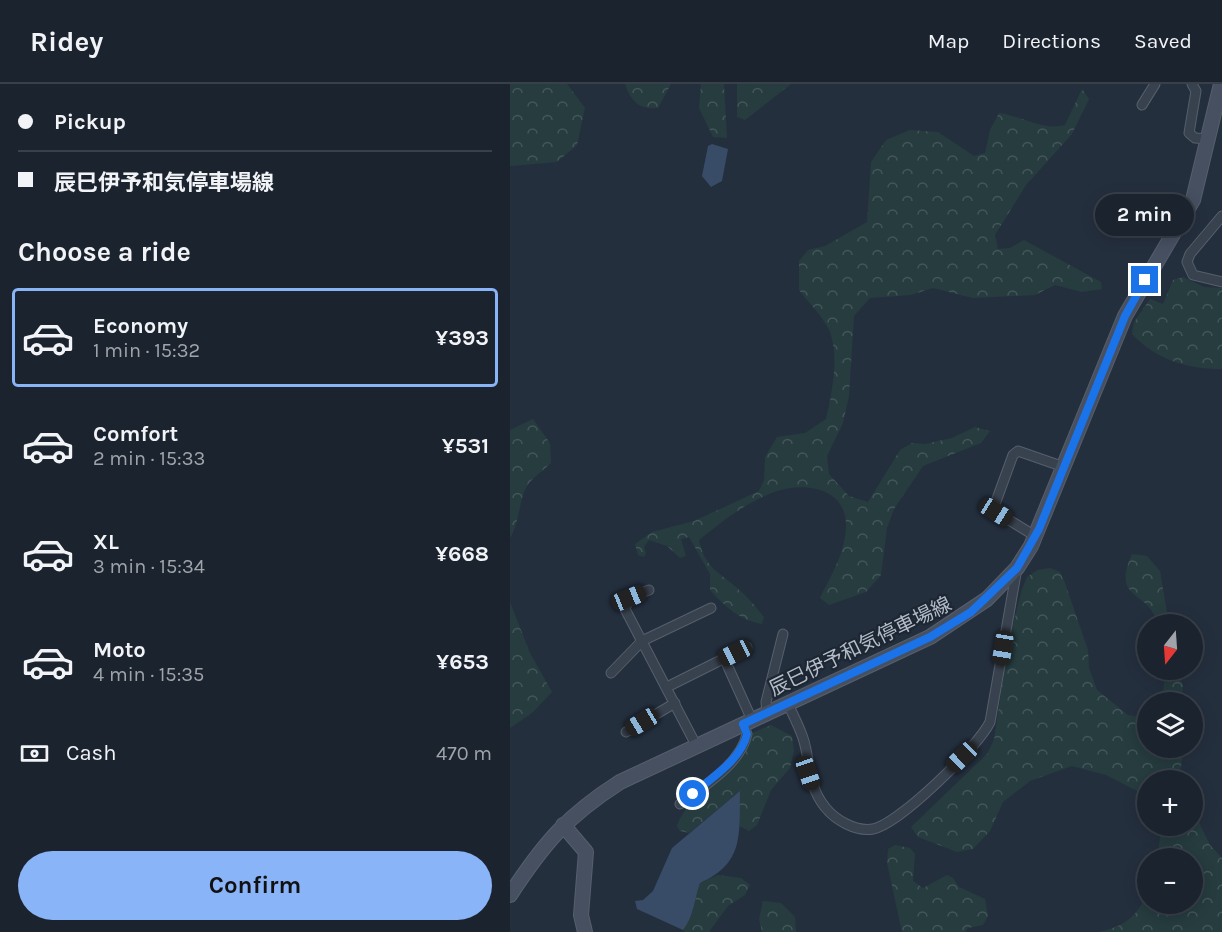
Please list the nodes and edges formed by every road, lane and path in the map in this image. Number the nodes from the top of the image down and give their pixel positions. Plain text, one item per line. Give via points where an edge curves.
1 (1155, 84) edge
2 (1192, 84) edge
3 (1221, 84) edge
4 (1142, 105) dead end
5 (1218, 111) edge
6 (1209, 139) junction
7 (1222, 216) edge
8 (1222, 282) edge
9 (1064, 466) junction
10 (1035, 536) junction
11 (1017, 568) junction
12 (649, 590) dead end
13 (711, 608) dead end
14 (783, 634) dead end
15 (642, 641) junction
16 (747, 647) dead end
17 (723, 658) junction
18 (611, 674) dead end
19 (667, 687) junction
20 (675, 703) junction
21 (788, 704) junction
22 (767, 713) junction
23 (748, 722) junction
24 (626, 732) dead end
25 (696, 745) junction
26 (680, 804) dead end
27 (563, 825) junction
28 (510, 895) edge
29 (585, 932) edge

1 - 4 street
2 - 6 street via 1196,91 1189,133 1195,138
3 - 5 main road, 辰巳伊予和気停車場線
5 - 6 main road, 辰巳伊予和気停車場線
6 - 9 main road, 辰巳伊予和気停車場線 via 1193,200 1125,316
7 - 8 street via 1187,262 1193,275
9 - 10 main road, 辰巳伊予和気停車場線
9 - 10 street via 1018,451 1013,455 994,507
10 - 11 main road, 辰巳伊予和気停車場線
11 - 21 main road, 辰巳伊予和気停車場線 via 987,599 945,628
11 - 21 street via 990,722 976,743 895,820 863,829 840,821 825,808 814,791 803,738
12 - 15 street via 629,598 625,609
13 - 15 street
14 - 22 street via 766,702
15 - 18 street
15 - 19 street
16 - 17 street
17 - 19 street
17 - 23 street
19 - 20 street
20 - 24 street
20 - 25 street
21 - 22 main road, 辰巳伊予和気停車場線
22 - 23 main road, 辰巳伊予和気停車場線
23 - 25 main road, 辰巳伊予和気停車場線
23 - 26 street via 742,748 731,762
25 - 27 main road, 辰巳伊予和気停車場線 via 620,782 585,804
27 - 28 main road, 辰巳伊予和気停車場線 via 535,857
27 - 29 main road via 586,852 581,915

